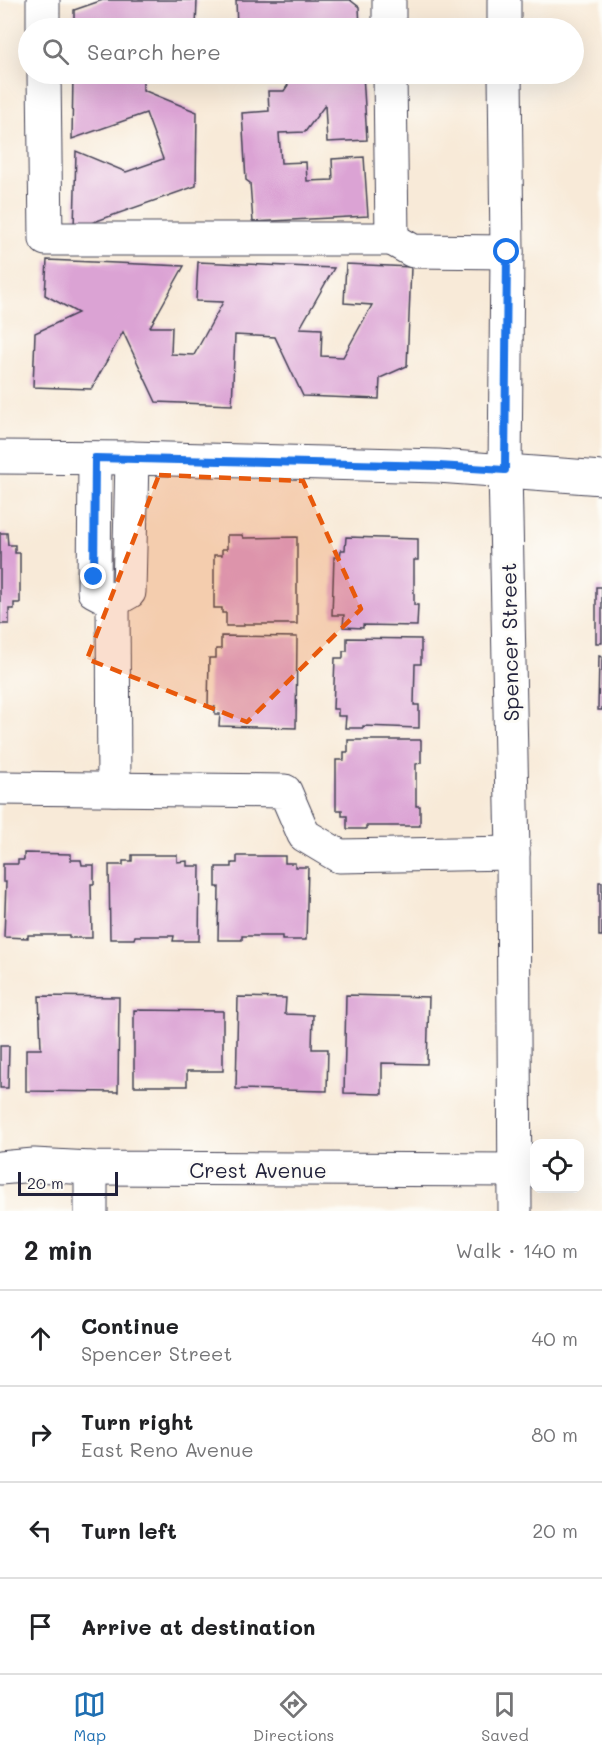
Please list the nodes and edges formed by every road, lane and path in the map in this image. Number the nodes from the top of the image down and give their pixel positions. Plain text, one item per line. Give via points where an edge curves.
1 (43, 0) edge
2 (388, 0) edge
3 (504, 0) edge
4 (43, 18) edge
5 (389, 18) edge
6 (504, 18) edge
7 (44, 84) edge
8 (390, 84) edge
9 (505, 84) edge
10 (392, 238) junction
11 (507, 252) junction
12 (0, 457) edge
13 (95, 458) junction
14 (132, 458) junction
15 (505, 470) junction
16 (602, 478) edge
17 (113, 601) junction
18 (0, 788) edge
19 (114, 789) junction
20 (513, 853) junction
21 (0, 1168) edge
22 (91, 1168) junction
23 (515, 1170) junction
24 (91, 1211) edge
25 (515, 1211) edge

1 - 4 street
2 - 5 street
3 - 6 street
7 - 10 street via 46,238
8 - 10 street
9 - 11 street, Spencer Street
10 - 11 street via 413,251
11 - 15 street, Spencer Street
12 - 13 street
13 - 14 street
13 - 17 street via 94,591
14 - 15 street
14 - 17 street via 129,592
15 - 16 street
15 - 20 street, Spencer Street
17 - 19 street
18 - 19 street
19 - 20 street via 285,791 304,835 339,856
20 - 23 street, Spencer Street
21 - 22 street, Crest Avenue
22 - 23 street, Crest Avenue
22 - 24 street
23 - 25 street, Spencer Street

